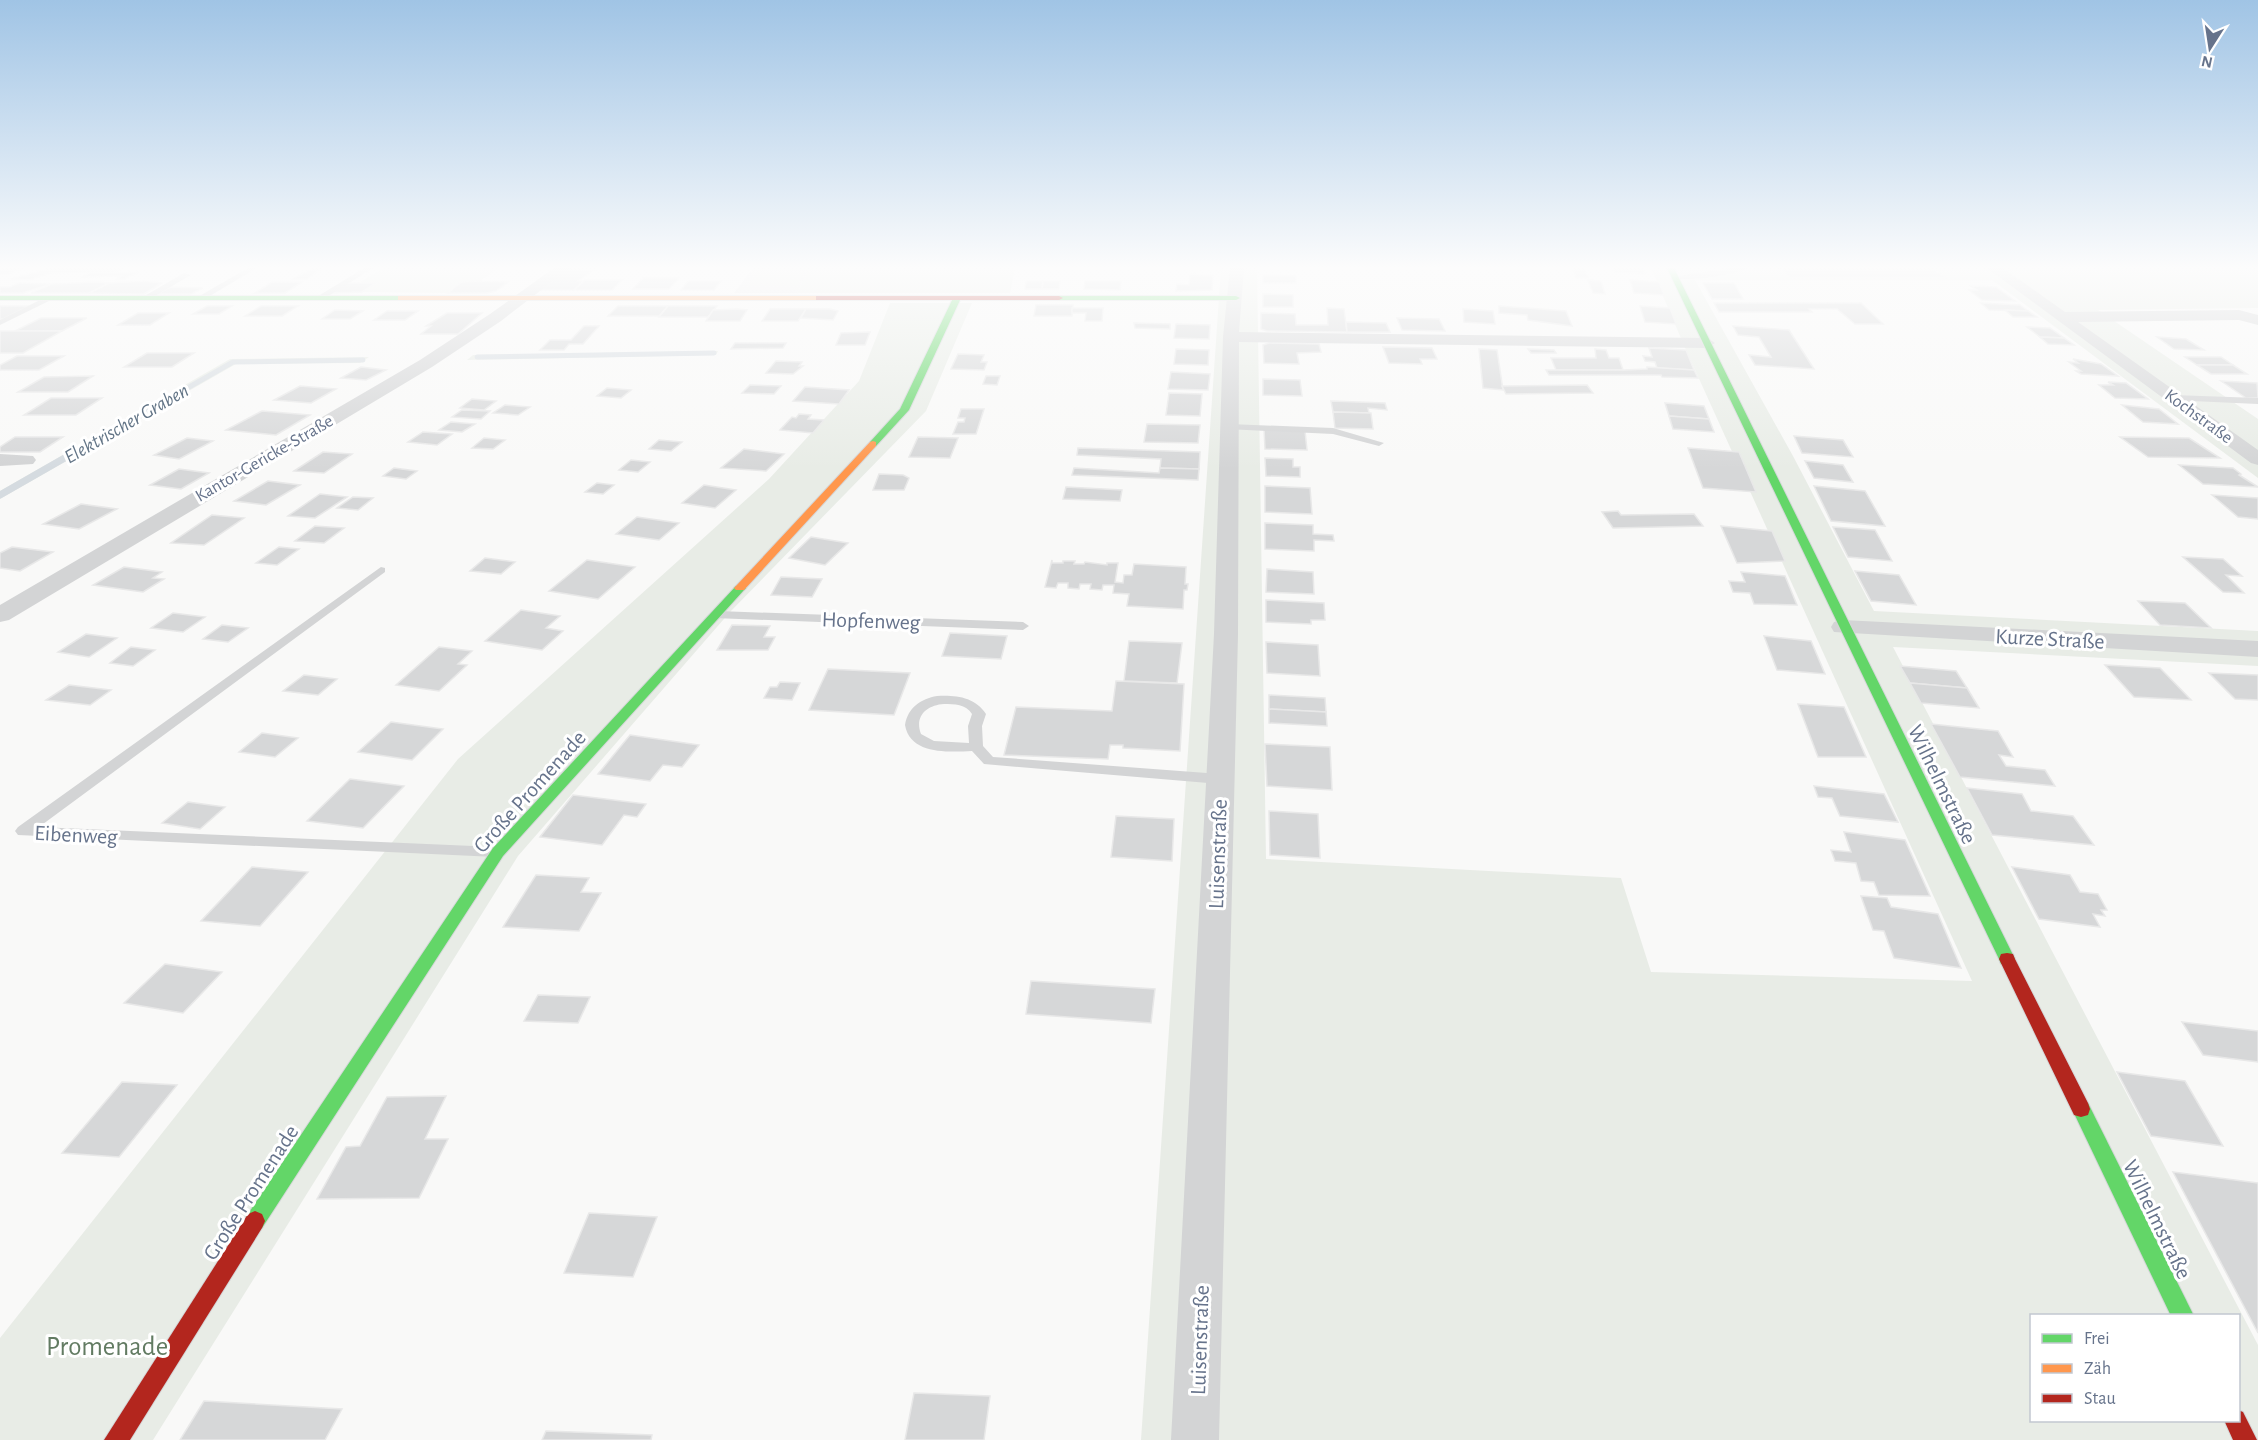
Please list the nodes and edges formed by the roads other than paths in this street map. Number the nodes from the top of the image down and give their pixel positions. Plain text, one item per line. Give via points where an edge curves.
1 (468, 335) edge
2 (939, 335) edge
3 (1703, 335) edge
4 (2086, 335) edge
5 (1231, 337) joint
6 (1707, 343) junction
7 (2173, 398) junction
8 (2258, 401) edge
9 (1229, 426) junction
10 (1379, 443) dead end
11 (2258, 459) edge
12 (0, 460) edge
13 (26, 460) dead end
14 (381, 570) dead end
15 (0, 615) edge
16 (718, 615) junction
17 (1023, 626) dead end
18 (1843, 627) junction
19 (2258, 649) edge
20 (976, 747) junction
21 (1220, 779) junction
22 (498, 852) junction
23 (2182, 1314) edge
24 (2236, 1422) edge
25 (116, 1440) edge
26 (1195, 1440) edge
27 (2245, 1440) edge

1 - 15 street, Kantor-Gericke-Straße
2 - 16 street, Große Promenade via 904,410
3 - 6 street, Wilhelmstraße
4 - 7 street, Kochstraße
5 - 6 street
5 - 9 street, Luisenstraße
6 - 18 street, Wilhelmstraße
7 - 8 lane
7 - 11 street, Kochstraße
9 - 10 lane via 1333,431
9 - 21 street, Luisenstraße
12 - 13 street
14 - 22 lane, Eibenweg via 23,831
16 - 17 lane, Hopfenweg
16 - 22 street, Große Promenade
18 - 19 street, Kurze Straße
18 - 23 street, Wilhelmstraße
20 - 20 lane via 979,714 974,706 938,700 927,703 911,722 916,739 929,744
20 - 21 lane via 989,761
21 - 26 street, Luisenstraße
22 - 25 street, Große Promenade
24 - 27 street

